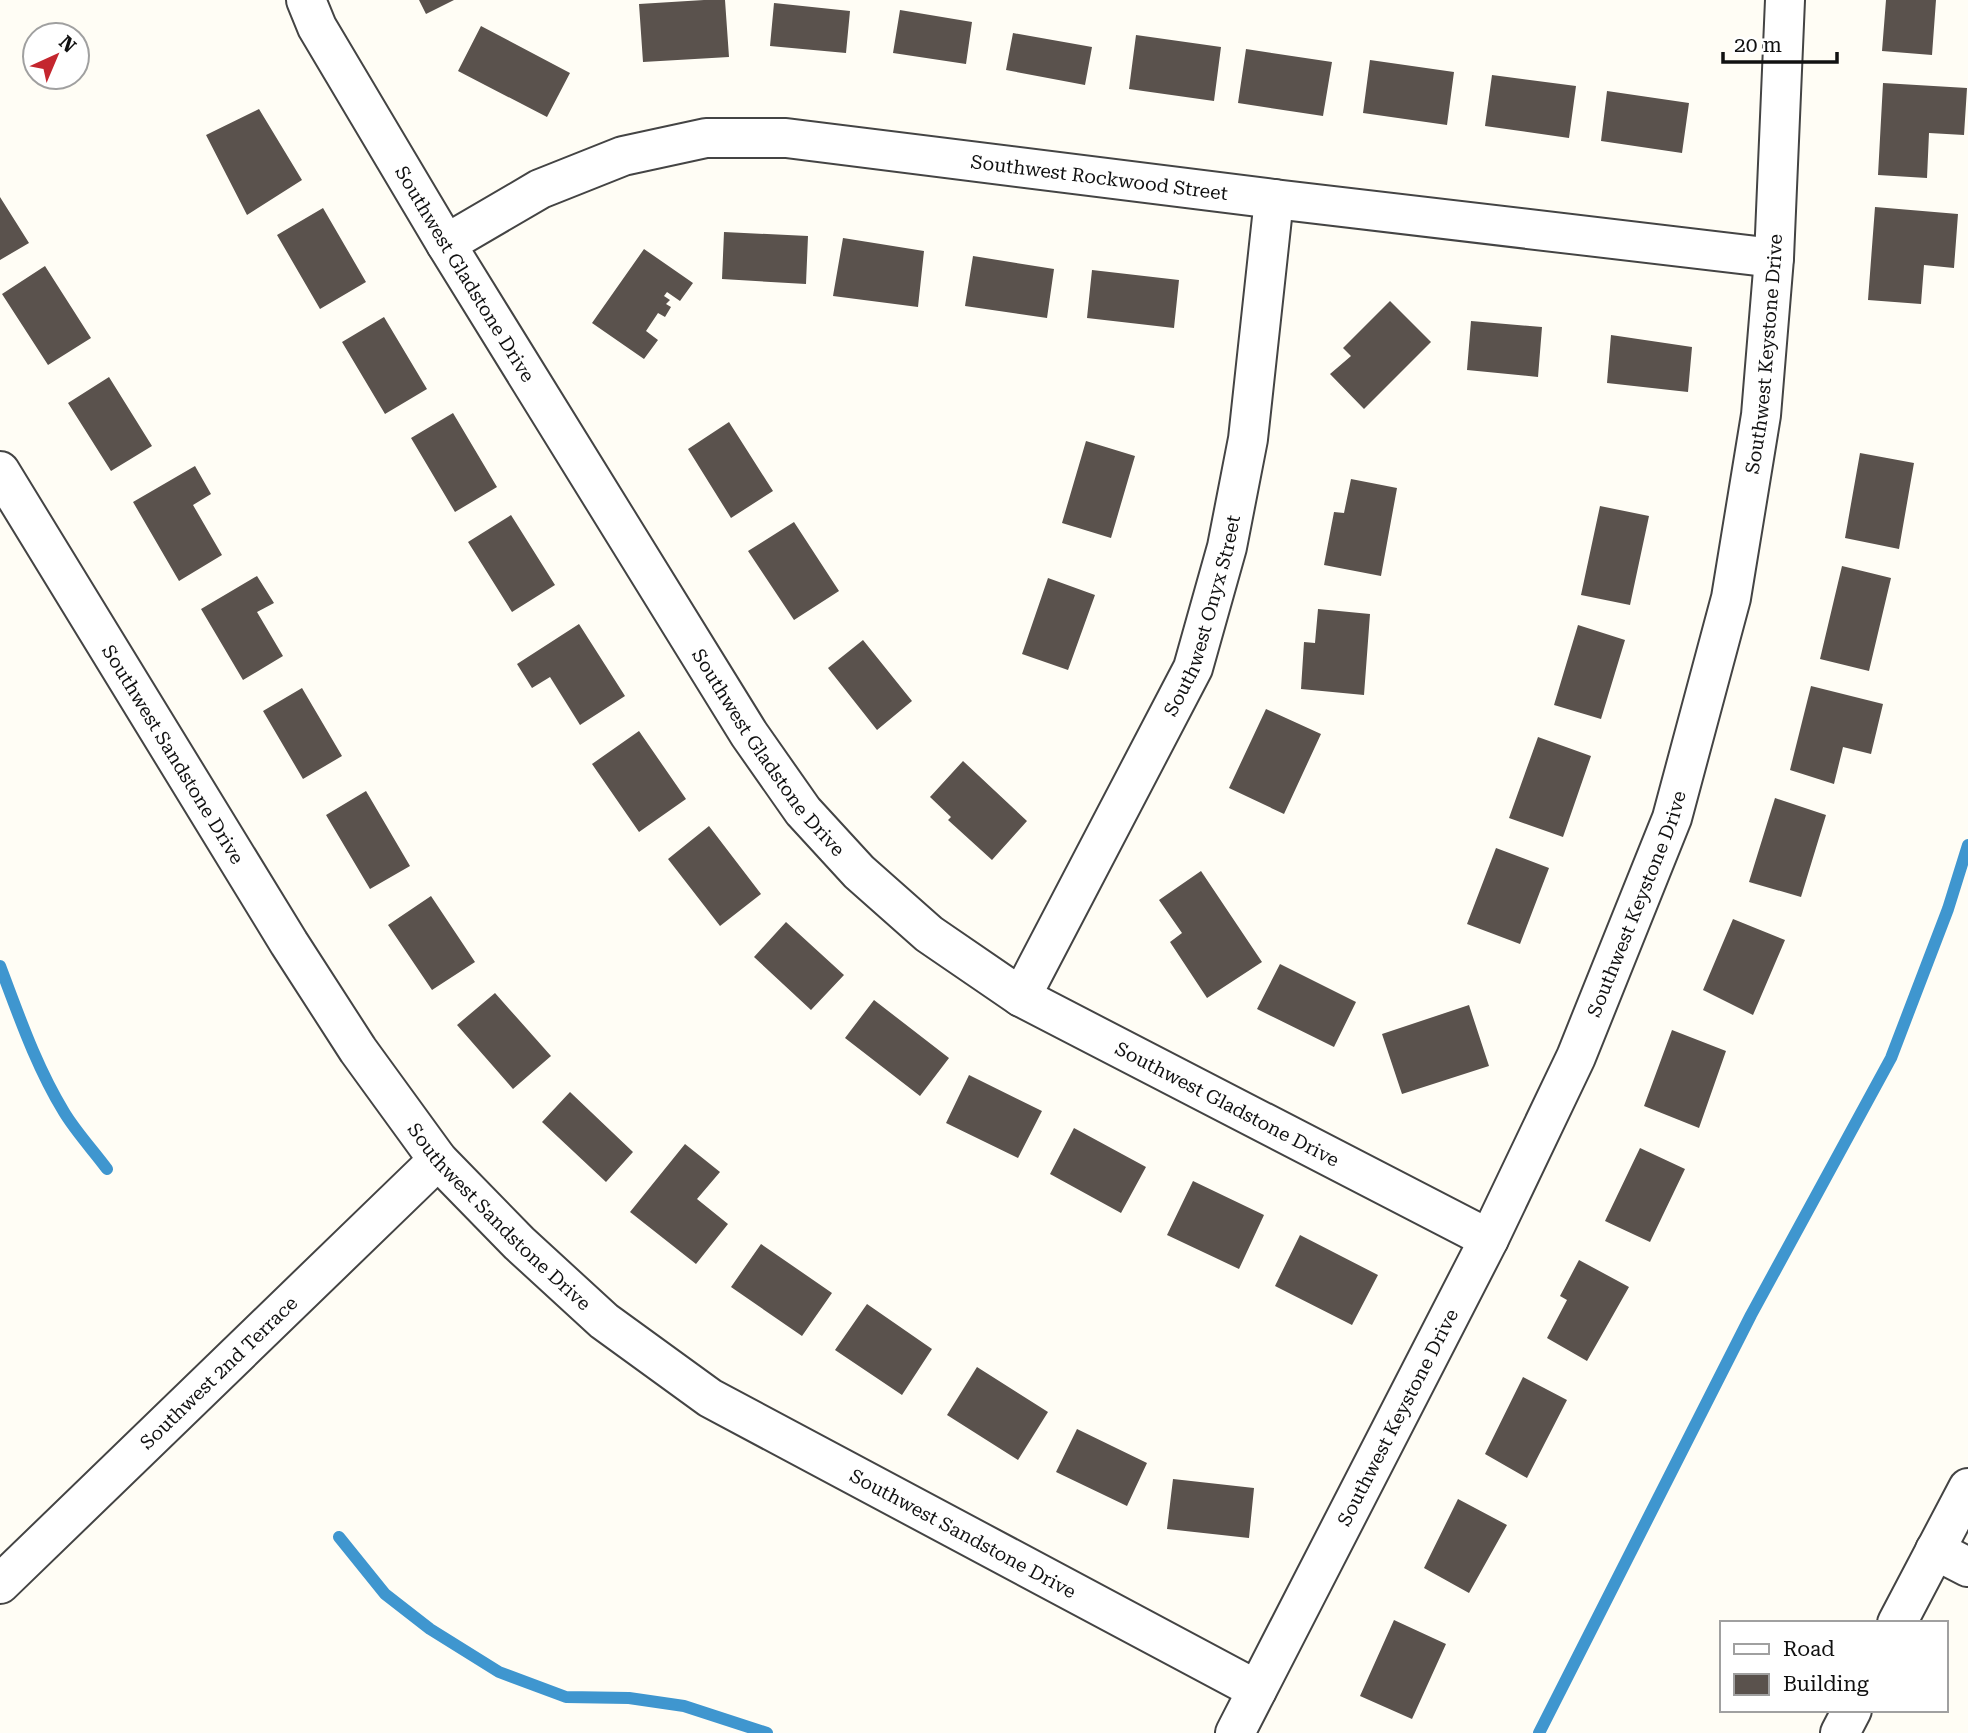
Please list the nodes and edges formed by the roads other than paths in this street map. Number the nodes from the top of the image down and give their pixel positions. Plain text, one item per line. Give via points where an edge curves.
1 (306, 0) edge
2 (1785, 0) edge
3 (1274, 200) junction
4 (446, 244) junction
5 (1774, 258) junction
6 (0, 471) edge
7 (1021, 998) junction
8 (439, 1160) junction
9 (1489, 1239) junction
10 (1968, 1488) edge
11 (1935, 1550) junction
12 (1968, 1567) edge
13 (0, 1584) edge
14 (1898, 1621) edge
15 (1257, 1690) junction
16 (1851, 1712) edge
17 (1235, 1733) edge
18 (1840, 1733) edge

1 - 4 street, Southwest Gladstone Drive via 317,27
2 - 5 street, Southwest Keystone Drive
3 - 4 street, Southwest Rockwood Street via 786,138 706,138 623,156 540,188
3 - 5 street, Southwest Rockwood Street
3 - 7 street, Southwest Onyx Street via 1248,439 1227,547 1193,668
4 - 7 street, Southwest Gladstone Drive via 749,734 803,811 859,873 929,934
5 - 9 street, Southwest Keystone Drive via 1761,415 1731,598 1672,818 1576,1056
6 - 8 street, Southwest Sandstone Drive via 289,943 358,1050
7 - 9 street, Southwest Gladstone Drive
8 - 13 street, Southwest 2nd Terrace
8 - 15 street, Southwest Sandstone Drive via 519,1244 604,1321 710,1398
9 - 15 street, Southwest Keystone Drive
10 - 11 street
11 - 12 street
11 - 14 street
15 - 17 street, Southwest Keystone Drive
16 - 18 street

